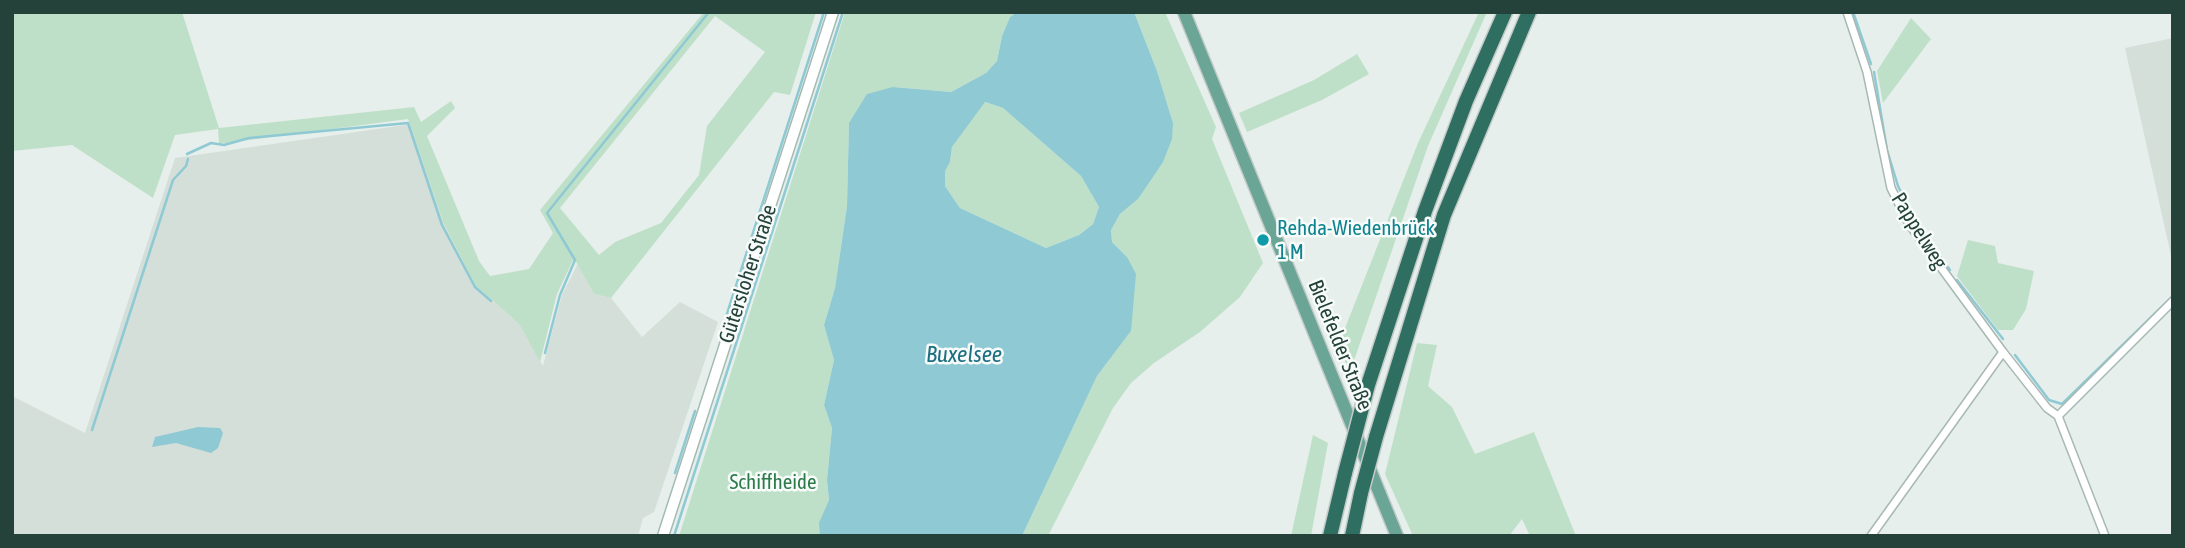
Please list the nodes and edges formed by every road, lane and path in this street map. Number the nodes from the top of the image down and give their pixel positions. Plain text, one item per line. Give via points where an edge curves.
1 (834, 12) edge
2 (1184, 12) edge
3 (1505, 12) edge
4 (1529, 12) edge
5 (1847, 12) edge
6 (2173, 301) edge
7 (2003, 352) junction
8 (2058, 416) junction
9 (663, 536) edge
10 (1330, 536) edge
11 (1352, 536) edge
12 (1397, 536) edge
13 (1871, 536) edge
14 (2105, 536) edge

1 - 9 main road, Gütersloher Straße
2 - 12 main road, Bielefelder Straße
3 - 10 highway, bridge via 1424,211 1368,385
4 - 11 highway, bridge via 1444,215 1376,437
5 - 7 street, Pappelweg via 1867,72 1891,188 1909,223
6 - 8 street
7 - 8 street, Pappelweg
7 - 13 street
8 - 14 street, Pappelweg

